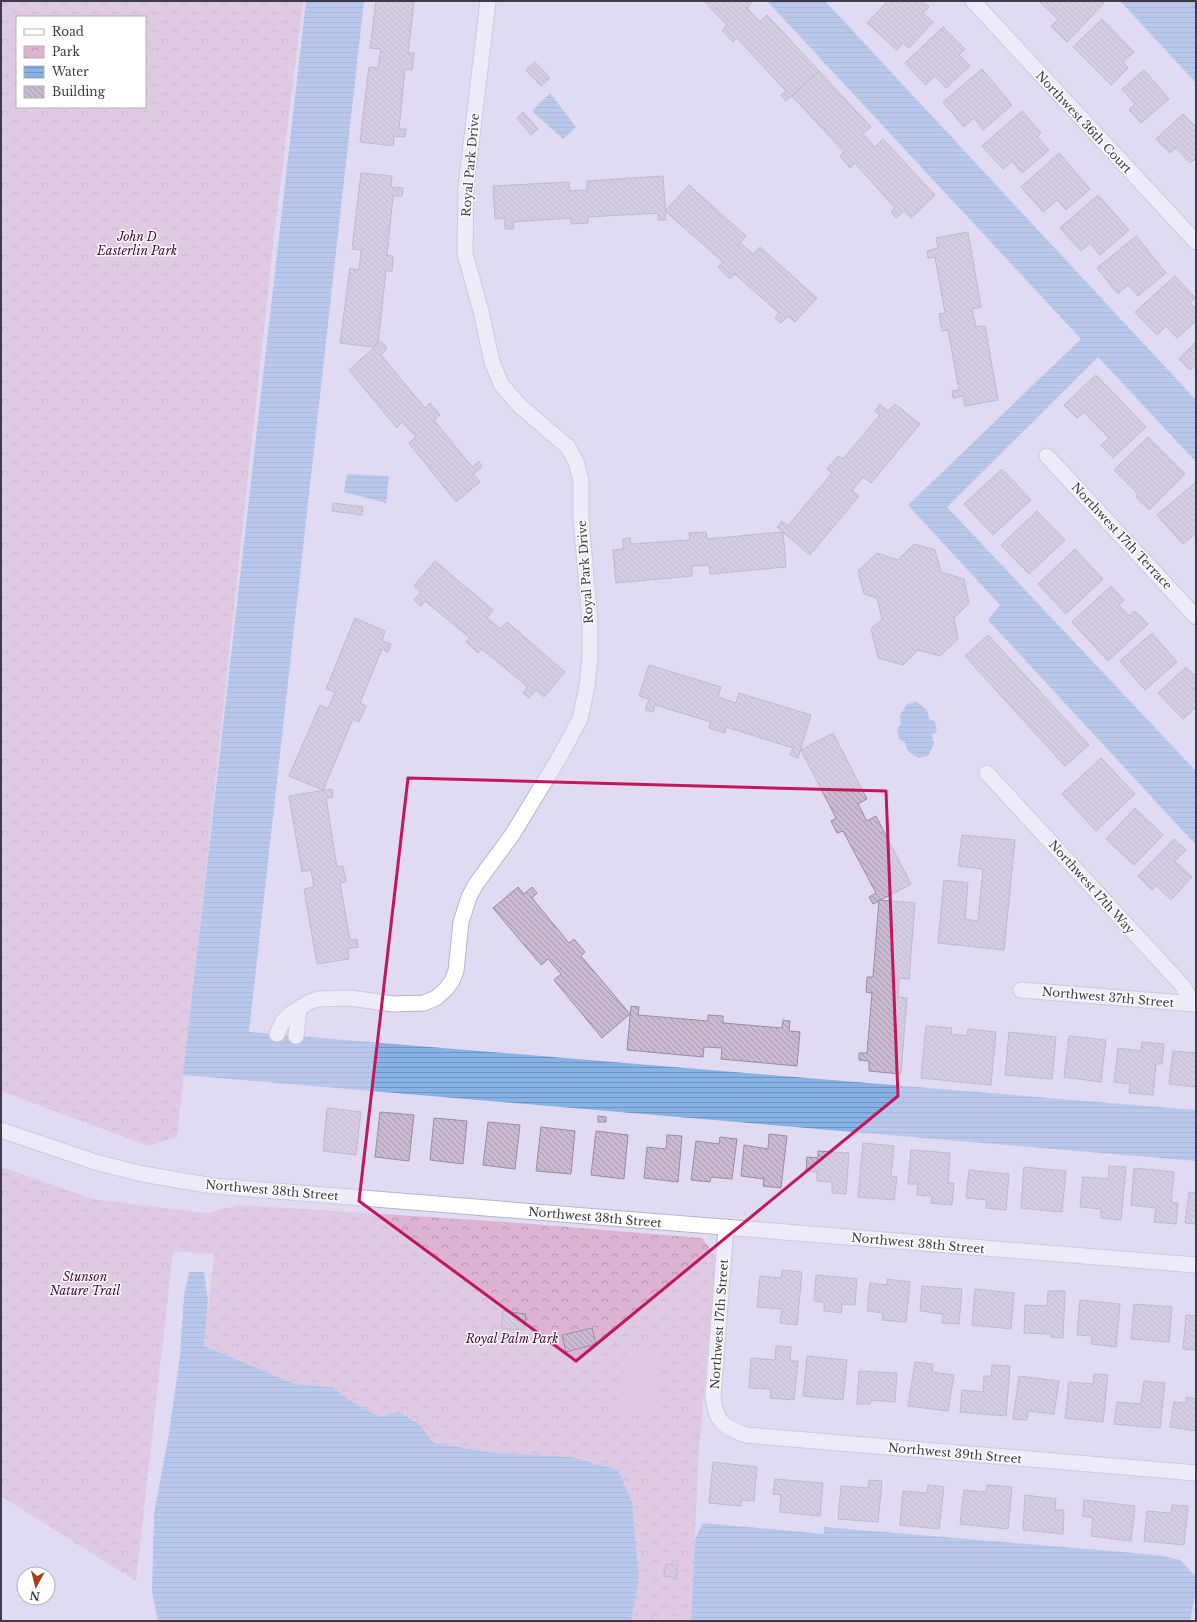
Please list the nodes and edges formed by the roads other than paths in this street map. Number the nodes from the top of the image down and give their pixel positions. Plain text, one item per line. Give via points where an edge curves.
1 (488, 1) edge
2 (973, 1) edge
3 (1196, 242) edge
4 (1047, 456) dead end
5 (1196, 617) edge
6 (987, 773) dead end
7 (1020, 990) dead end
8 (1195, 1004) edge
9 (299, 1009) junction
10 (277, 1034) dead end
11 (296, 1036) dead end
12 (1, 1130) edge
13 (726, 1227) junction
14 (1196, 1265) edge
15 (719, 1420) joint
16 (1196, 1473) edge

1 - 9 street, Royal Park Drive via 466,187 465,254 492,362 501,384 520,406 568,447 576,462 581,480 581,519 590,621 587,686 580,720 559,758 512,835 469,897 461,922 456,971 446,989 436,998 424,1003 392,1004 329,998 309,1002
2 - 3 street, Northwest 36th Court
4 - 5 street, Northwest 17th Terrace
6 - 8 street, Northwest 17th Way via 1183,986
7 - 8 street, Northwest 37th Street
9 - 10 street, Royal Park Drive via 283,1021
9 - 11 street
12 - 13 street, Northwest 38th Street via 102,1164 213,1186
13 - 14 street, Northwest 38th Street
13 - 15 street, Northwest 17th Street via 713,1396
15 - 16 street, Northwest 39th Street via 730,1430 746,1435

